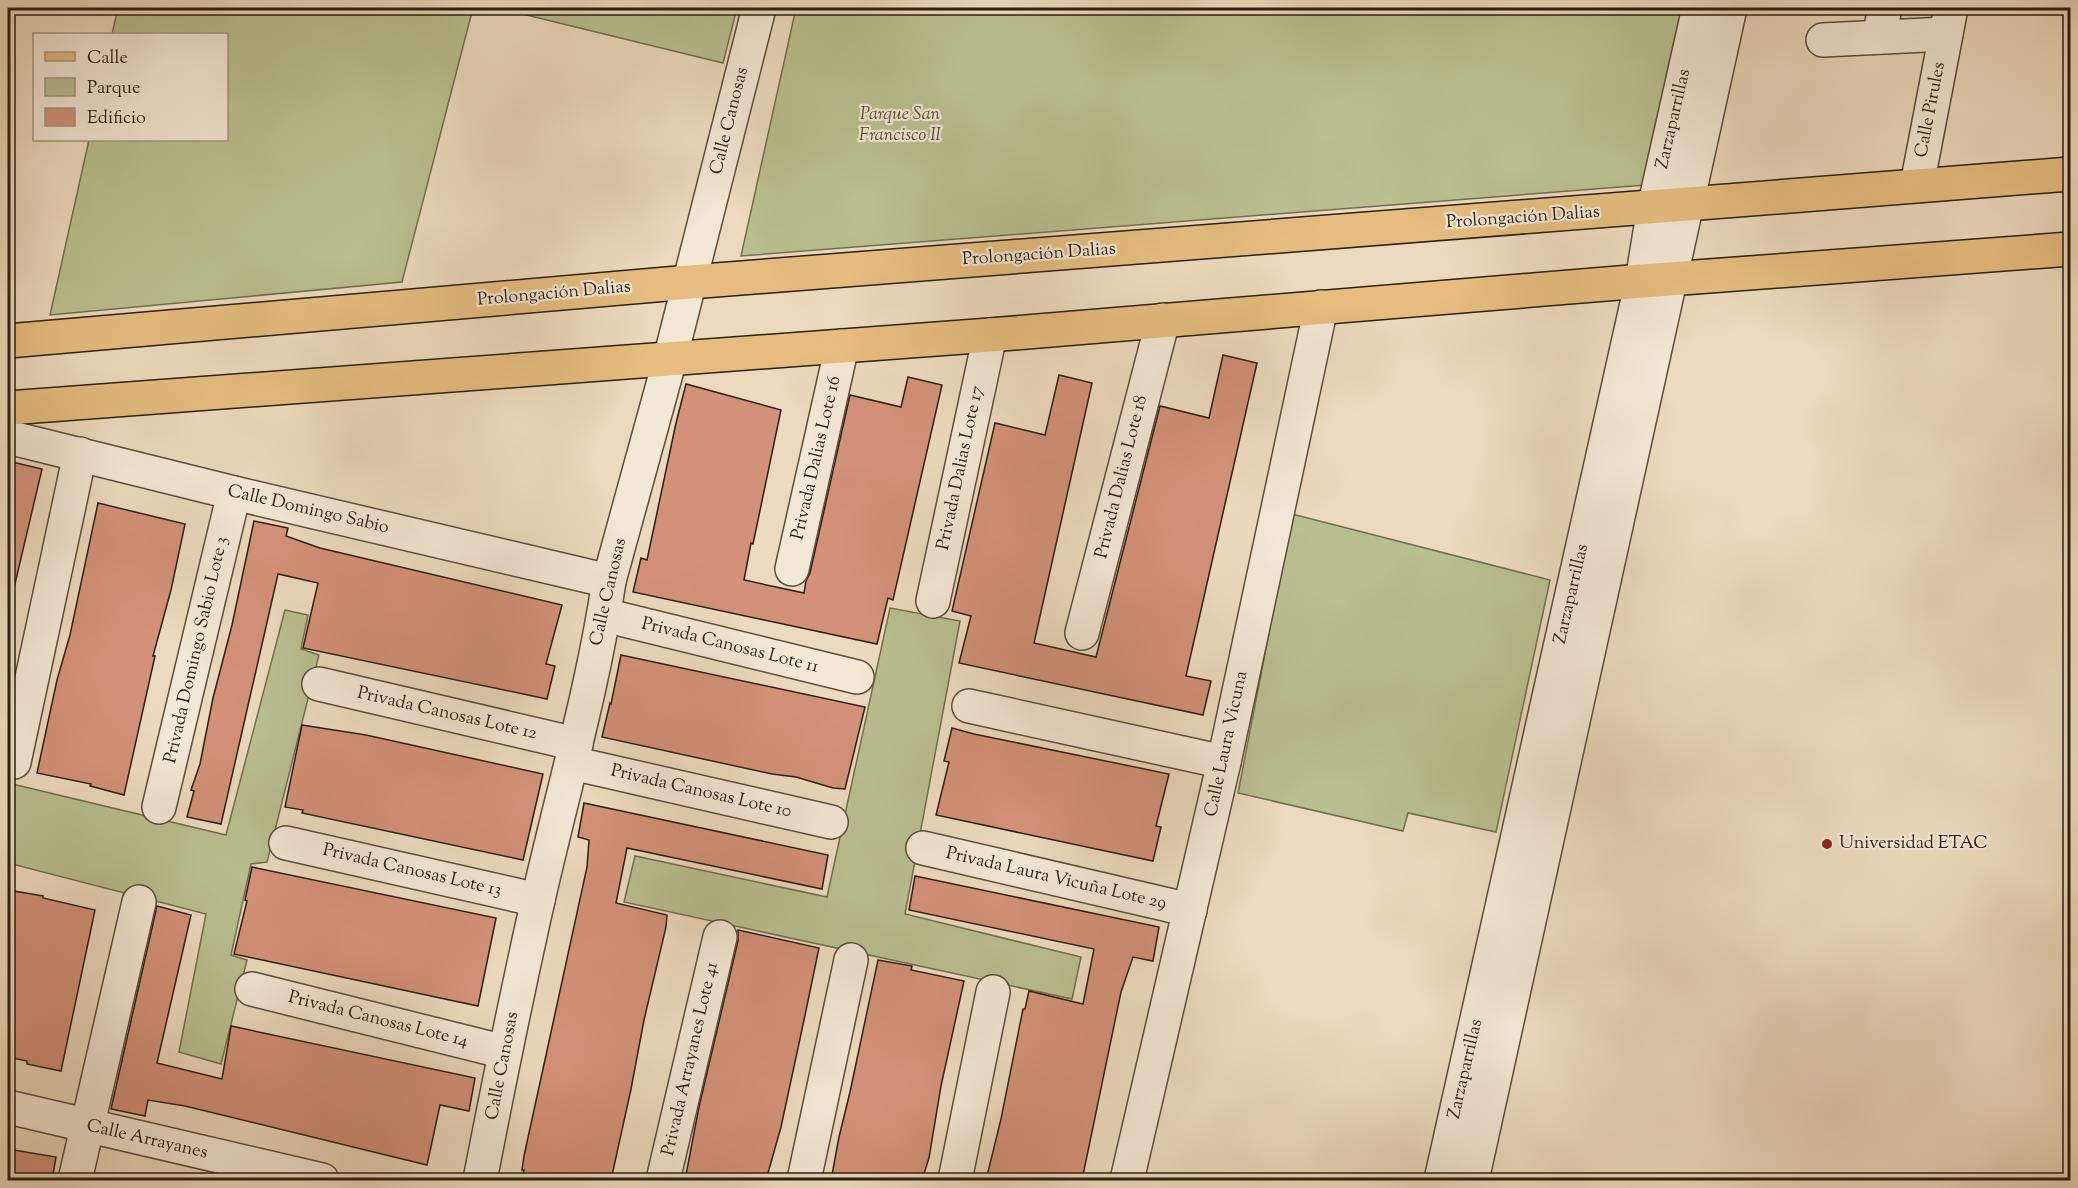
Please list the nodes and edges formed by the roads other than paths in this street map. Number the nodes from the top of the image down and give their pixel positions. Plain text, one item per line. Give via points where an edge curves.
1 (759, 8) edge
2 (1699, 8) edge
3 (1730, 8) edge
4 (1948, 21) edge
5 (1882, 22) edge
6 (1823, 40) dead end
7 (2070, 174) edge
8 (1917, 185) junction
9 (1688, 205) junction
10 (1654, 208) junction
11 (2070, 249) edge
12 (1656, 280) junction
13 (690, 282) junction
14 (1321, 307) junction
15 (1163, 320) junction
16 (990, 335) junction
17 (8, 341) edge
18 (842, 346) junction
19 (670, 359) junction
20 (8, 408) edge
21 (8, 437) edge
22 (80, 454) junction
23 (234, 493) junction
24 (792, 569) dead end
25 (609, 581) junction
26 (933, 601) dead end
27 (604, 615) junction
28 (1082, 633) dead end
29 (857, 677) dead end
30 (319, 684) dead end
31 (969, 706) dead end
32 (574, 753) junction
33 (14, 762) dead end
34 (1224, 762) junction
35 (159, 807) dead end
36 (831, 822) dead end
37 (286, 843) dead end
38 (923, 848) dead end
39 (538, 900) junction
40 (139, 902) dead end
41 (1190, 910) junction
42 (720, 938) dead end
43 (851, 960) dead end
44 (252, 988) dead end
45 (993, 992) dead end
46 (505, 1052) junction
47 (8, 1107) edge
48 (88, 1126) junction
49 (75, 1180) edge
50 (322, 1180) edge
51 (480, 1180) edge
52 (663, 1180) edge
53 (804, 1180) edge
54 (955, 1180) edge
55 (1127, 1180) edge
56 (1441, 1180) edge
57 (1472, 1180) edge

1 - 13 street, Calle Canosas
2 - 10 street, Zarzaparrillas
3 - 9 street, Zarzaparrillas
4 - 5 street, Calle Pirules
4 - 8 street, Calle Pirules
5 - 6 street, Calle Pirules
7 - 8 main road, Prolongación Dalias
8 - 9 main road, Prolongación Dalias
9 - 10 main road, Prolongación Dalias
9 - 12 street, Zarzaparrillas
10 - 12 street, Zarzaparrillas
10 - 13 main road, Prolongación Dalias
11 - 12 main road
12 - 14 main road
12 - 56 street, Zarzaparrillas
12 - 57 street, Zarzaparrillas
13 - 17 main road, Prolongación Dalias
13 - 19 street, Calle Canosas
14 - 15 main road
14 - 34 street, Calle Laura Vicuna
15 - 16 main road
15 - 28 street, Privada Dalias Lote 18
16 - 18 main road
16 - 26 street, Privada Dalias Lote 17
18 - 19 main road
18 - 24 street, Privada Dalias Lote 16
19 - 20 main road
19 - 25 street, Calle Canosas
21 - 22 street, Calle Domingo Sabio
22 - 23 street, Calle Domingo Sabio
22 - 33 street
23 - 25 street, Calle Domingo Sabio
23 - 35 street, Privada Domingo Sabio Lote 3
25 - 27 street, Calle Canosas
27 - 29 street, Privada Canosas Lote 11
27 - 32 street, Calle Canosas
30 - 32 street, Privada Canosas Lote 12
31 - 34 street
32 - 36 street, Privada Canosas Lote 10
32 - 39 street, Calle Canosas
34 - 41 street, Calle Laura Vicuna
37 - 39 street, Privada Canosas Lote 13
38 - 41 street, Privada Laura Vicuña Lote 29
39 - 46 street, Calle Canosas
40 - 48 street
41 - 55 street, Calle Laura Vicuna
42 - 52 street, Privada Arrayanes Lote 41
43 - 53 street
44 - 46 street, Privada Canosas Lote 14
45 - 54 street
46 - 51 street, Calle Canosas
47 - 48 street, Calle Arrayanes
48 - 49 street
48 - 50 street, Calle Arrayanes

